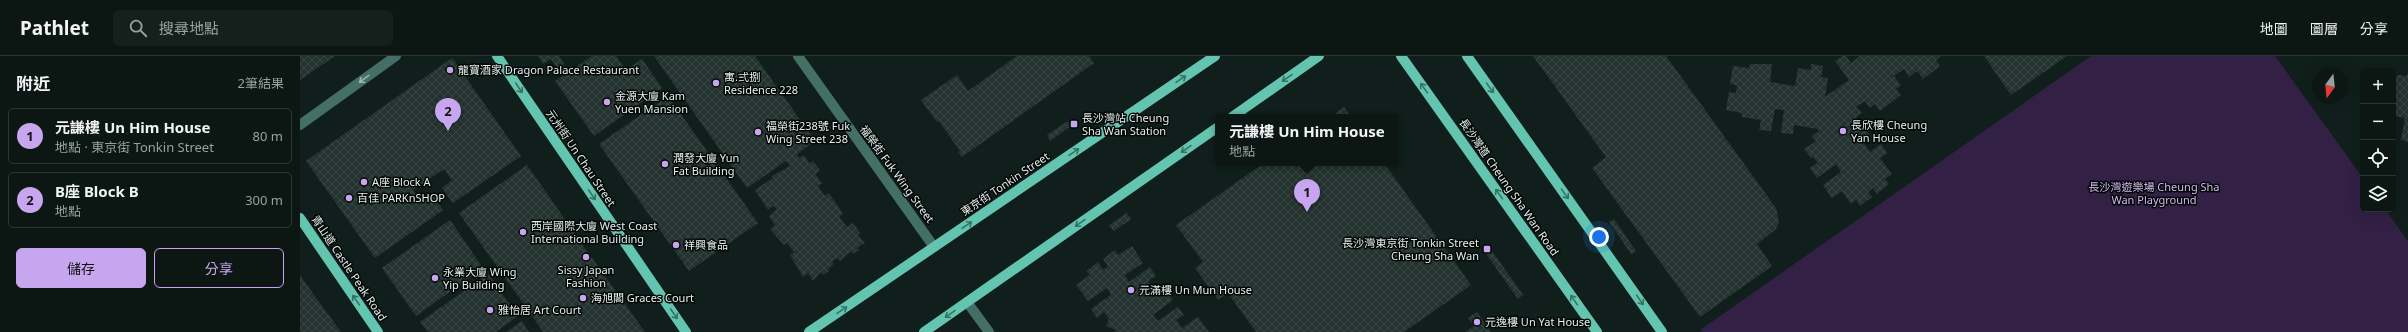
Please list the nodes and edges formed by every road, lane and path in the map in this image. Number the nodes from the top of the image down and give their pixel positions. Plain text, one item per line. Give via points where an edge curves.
1 (396, 56) edge
2 (497, 56) edge
3 (798, 56) edge
4 (1215, 56) edge
5 (1319, 56) edge
6 (1401, 56) edge
7 (1467, 56) edge
8 (1236, 114) edge
9 (300, 125) edge
10 (1215, 129) edge
11 (300, 218) edge
12 (934, 247) junction
13 (967, 302) junction
14 (378, 332) edge
15 (686, 332) edge
16 (809, 332) edge
17 (924, 332) edge
18 (989, 332) edge
19 (1597, 332) edge
20 (1662, 332) edge

1 -> 9 street
2 -> 15 main road, 元州街 Un Chau Street
3 - 12 street, 福榮街 Fuk Wing Street
12 -> 4 main road, 東京街 Tonkin Street
5 -> 8 main road
19 -> 6 main road, 長沙灣道 Cheung Sha Wan Road
7 -> 20 main road
10 -> 13 main road
14 -> 11 main road, 青山道 Castle Peak Road
16 -> 12 main road, 東京街 Tonkin Street
13 -> 17 main road
13 - 18 street

